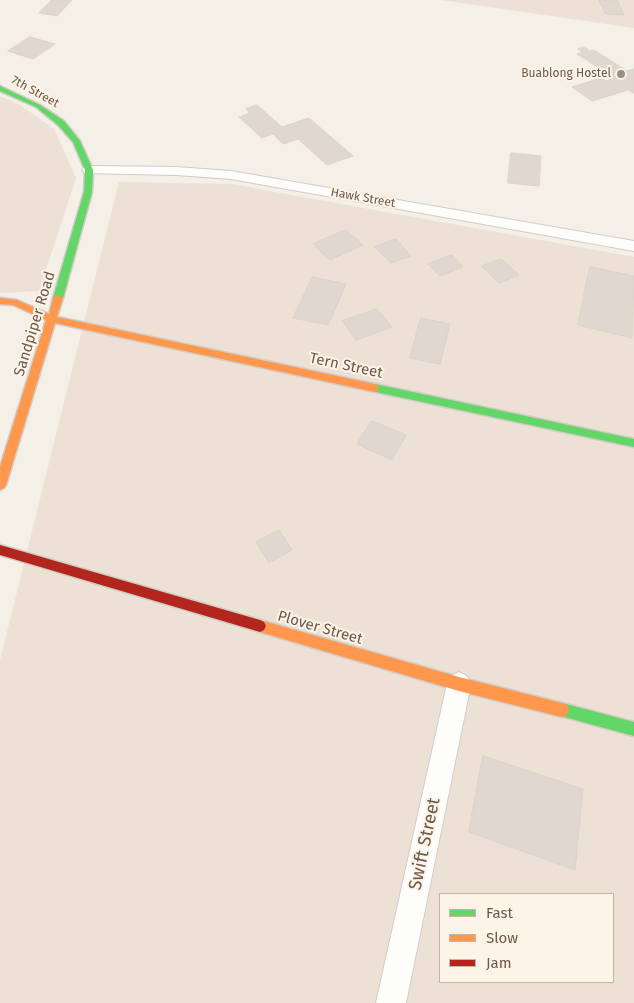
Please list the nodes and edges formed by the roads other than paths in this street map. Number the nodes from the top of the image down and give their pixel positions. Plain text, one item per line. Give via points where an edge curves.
1 (0, 88) edge
2 (89, 170) junction
3 (634, 246) edge
4 (0, 301) edge
5 (52, 319) junction
6 (634, 443) edge
7 (0, 485) edge
8 (0, 550) edge
9 (459, 684) junction
10 (634, 729) edge
11 (391, 1003) edge

1 - 2 street, 7th Street via 38,106 62,123 76,141
2 - 3 street, Hawk Street via 232,175
2 - 5 street, Sandpiper Road via 88,192
4 - 5 street, Tern Street via 14,302
5 - 6 street, Tern Street
5 - 7 street, Sandpiper Road
8 - 9 street, Plover Street
9 - 10 street, Plover Street
9 - 11 street, Swift Street

